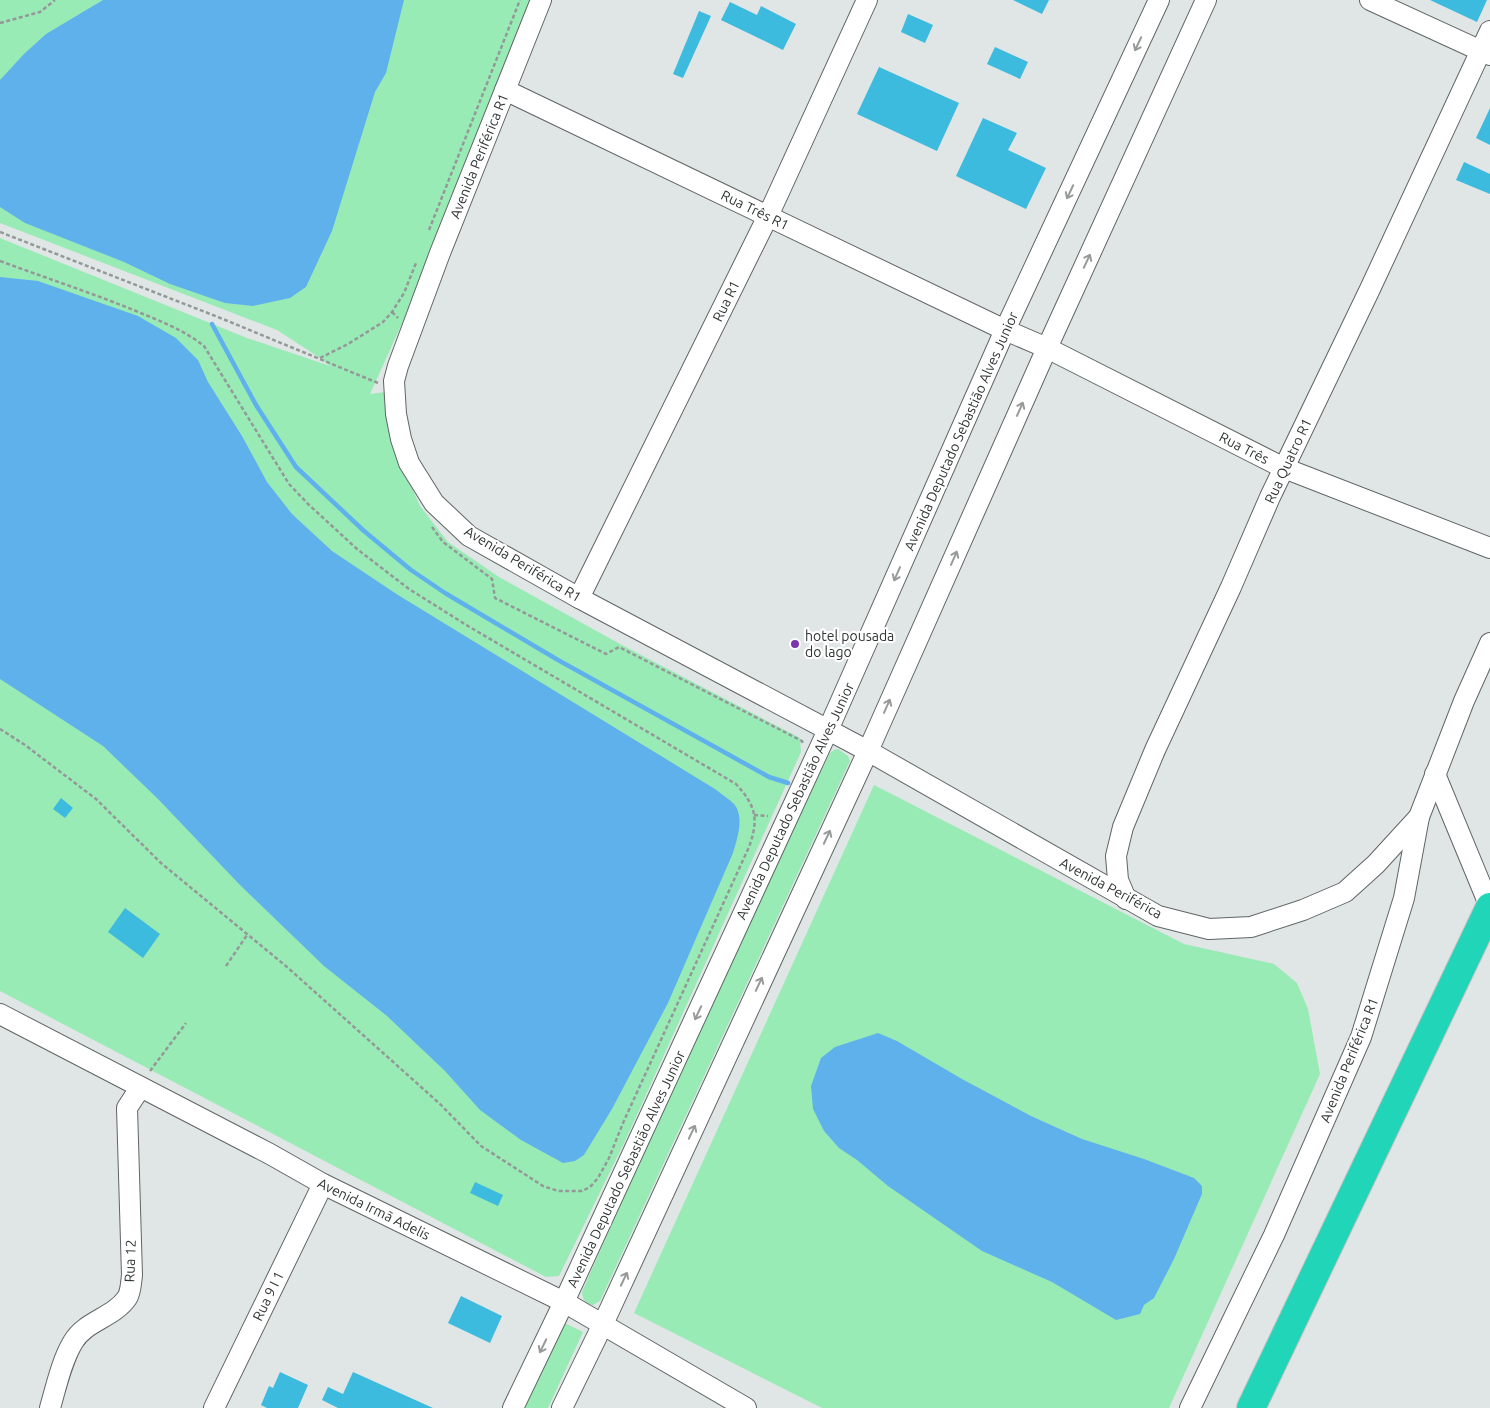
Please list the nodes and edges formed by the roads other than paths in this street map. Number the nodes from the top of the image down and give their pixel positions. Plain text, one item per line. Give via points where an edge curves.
1 (541, 0) edge
2 (866, 0) edge
3 (1158, 0) edge
4 (1206, 0) edge
5 (1370, 0) edge
6 (1490, 31) edge
7 (1485, 53) edge
8 (505, 90) junction
9 (768, 216) junction
10 (1005, 330) junction
11 (1047, 348) junction
12 (1284, 468) junction
13 (1490, 548) edge
14 (579, 598) junction
15 (1490, 643) edge
16 (828, 730) junction
17 (868, 751) junction
18 (1435, 774) junction
19 (1419, 817) junction
20 (1126, 899) junction
21 (1490, 907) edge
22 (0, 1014) edge
23 (140, 1088) junction
24 (323, 1184) junction
25 (564, 1302) junction
26 (603, 1324) junction
27 (50, 1408) edge
28 (214, 1408) edge
29 (513, 1408) edge
30 (562, 1408) edge
31 (746, 1408) edge
32 (1190, 1408) edge
33 (1251, 1408) edge

1 - 8 street, Avenida Periférica R1
2 - 9 street, Rua R1
3 -> 10 street, Avenida Deputado Sebastião Alves Junior
11 -> 4 street
5 - 7 street
6 - 7 street, Rua Quatro R1
7 - 12 street, Rua Quatro R1
8 - 9 street, Rua Três R1
8 - 14 street, Avenida Periférica R1 via 398,366 394,381 396,414 410,463 434,503 470,536
9 - 10 street, Rua Três R1
9 - 14 street, Rua R1
10 - 11 street, Rua Três
10 -> 16 street, Avenida Deputado Sebastião Alves Junior
11 - 12 street, Rua Três
17 -> 11 street
12 - 13 street, Rua Três
12 - 20 street, Rua Quatro R1 via 1123,827 1116,856 1118,880
14 - 16 street, Avenida Periférica R1
15 - 18 street, Avenida Periférica R1
16 - 17 street, Avenida Periférica
16 -> 25 street, Avenida Deputado Sebastião Alves Junior
17 - 20 street, Avenida Periférica
26 -> 17 street
18 - 19 street, Avenida Periférica R1
18 - 21 street
19 - 20 street, Avenida Periférica via 1345,892 1251,927 1208,928 1158,916
19 - 32 street, Avenida Periférica R1 via 1404,898 1361,1037 1274,1236
21 - 33 highway
22 - 23 street, Avenida Irmã Adelis
23 - 24 street, Avenida Irmã Adelis
23 - 27 street, Rua 12 via 127,1108 132,1275 128,1297 112,1312 85,1328 73,1341
24 - 25 street, Avenida Irmã Adelis
24 - 28 street, Rua 9 I 1
25 - 26 street, Avenida Irmã Adelis
25 -> 29 street, Avenida Deputado Sebastião Alves Junior
26 - 30 street
26 - 31 street, Avenida Irmã Adelis

